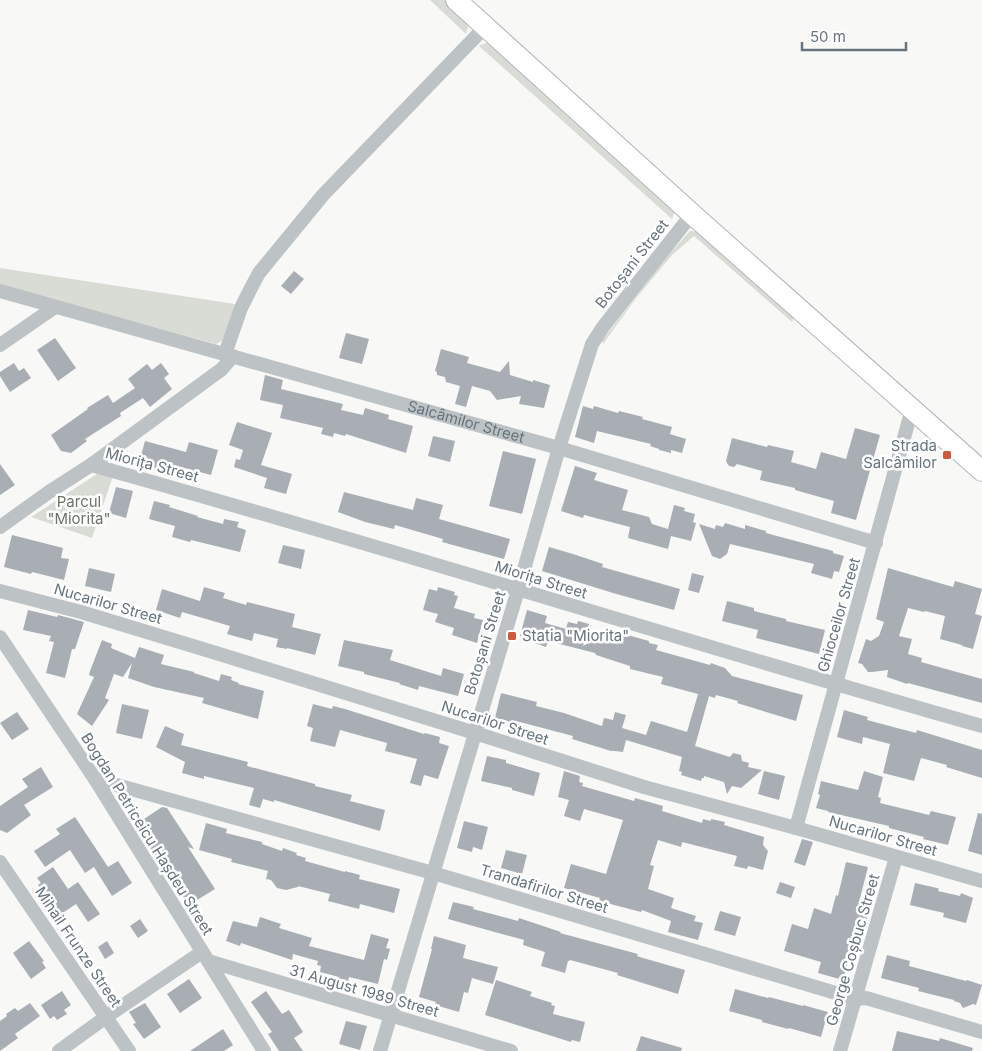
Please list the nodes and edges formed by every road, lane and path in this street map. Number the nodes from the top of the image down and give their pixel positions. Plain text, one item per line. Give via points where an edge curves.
1 (456, 0) edge
2 (485, 27) junction
3 (692, 214) junction
4 (0, 291) edge
5 (55, 307) junction
6 (0, 345) edge
7 (229, 355) junction
8 (912, 409) junction
9 (559, 448) junction
10 (91, 464) junction
11 (982, 471) edge
12 (0, 527) edge
13 (876, 543) junction
14 (518, 590) junction
15 (0, 591) edge
16 (0, 637) edge
17 (836, 685) junction
18 (982, 726) edge
19 (475, 733) junction
20 (95, 779) junction
21 (796, 828) junction
22 (896, 857) junction
23 (0, 862) edge
24 (433, 873) junction
25 (982, 881) edge
26 (205, 957) junction
27 (856, 999) junction
28 (391, 1015) junction
29 (106, 1017) junction
30 (982, 1032) edge
31 (59, 1051) edge
32 (129, 1051) edge
33 (264, 1051) edge
34 (380, 1051) edge
35 (511, 1051) edge
36 (840, 1051) edge

1 - 2 street
2 - 3 street
2 - 7 street via 323,195 260,273 241,308
3 - 8 street
3 - 9 street, Botoșani Street via 592,344
4 - 5 street, Salcâmilor Street
5 - 6 street
5 - 7 street, Salcâmilor Street
7 - 9 street, Salcâmilor Street
7 - 10 street via 222,369
8 - 11 street
8 - 13 street, Ghioceilor Street
9 - 13 street, Salcâmilor Street
9 - 14 street, Botoșani Street
10 - 12 street
10 - 14 street, Miorița Street
13 - 17 street, Ghioceilor Street
14 - 17 street, Miorița Street
14 - 19 street, Botoșani Street
15 - 19 street, Nucarilor Street via 81,612
16 - 20 street, Bogdan Petriceicu Hașdeu Street
17 - 18 street, Miorița Street
17 - 21 street, Ghioceilor Street
19 - 21 street, Nucarilor Street via 644,787
19 - 24 street, Botoșani Street
20 - 24 street, Trandafirilor Street
20 - 26 street, Bogdan Petriceicu Hașdeu Street
21 - 22 street, Nucarilor Street
22 - 25 street, Nucarilor Street
22 - 27 street, George Coșbuc Street
23 - 29 street, Mihail Frunze Street
24 - 27 street, Trandafirilor Street
24 - 28 street, Botoșani Street
26 - 28 street, 31 August 1989 Street
26 - 29 street
26 - 33 street, Bogdan Petriceicu Hașdeu Street
27 - 30 street, Trandafirilor Street via 866,998
27 - 36 street, George Coșbuc Street
28 - 34 street, Botoșani Street
28 - 35 street, 31 August 1989 Street
29 - 31 street
29 - 32 street, Mihail Frunze Street

